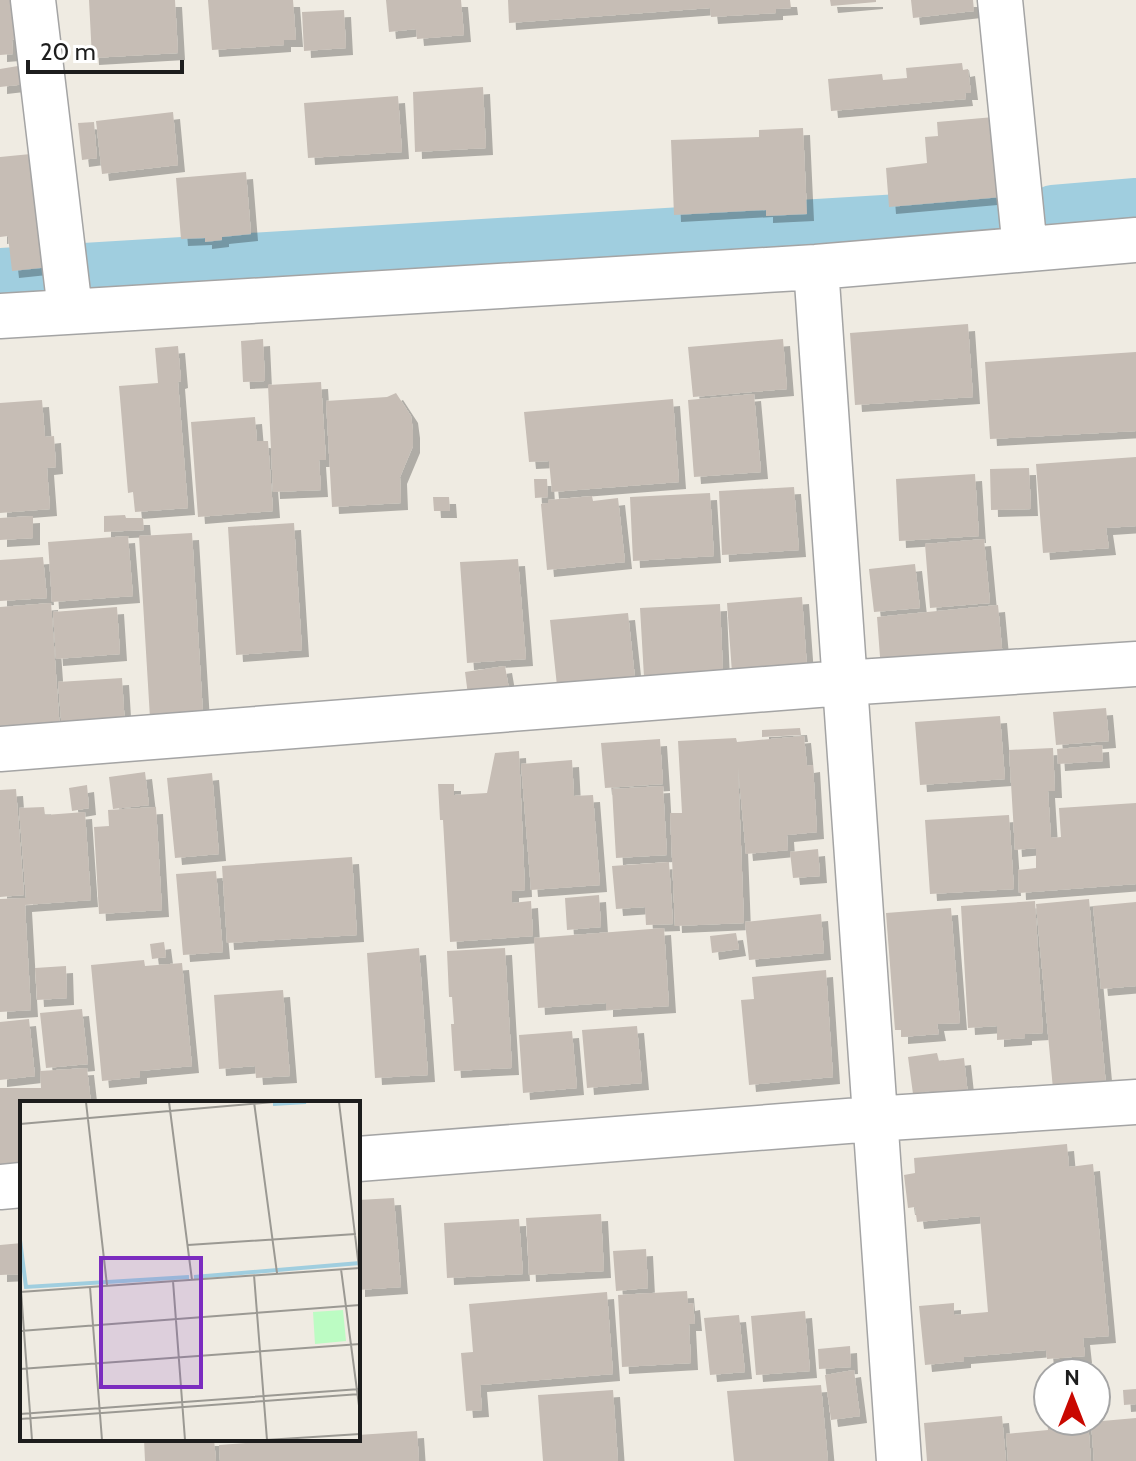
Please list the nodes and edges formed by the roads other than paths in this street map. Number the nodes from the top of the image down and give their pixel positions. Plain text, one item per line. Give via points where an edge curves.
1 (33, 0) edge
2 (1000, 0) edge
3 (1136, 240) edge
4 (1025, 249) junction
5 (816, 267) junction
6 (70, 310) junction
7 (0, 316) edge
8 (1136, 664) edge
9 (843, 683) junction
10 (0, 749) edge
11 (1136, 1102) edge
12 (873, 1119) junction
13 (360, 1159) edge
14 (20, 1185) edge
15 (0, 1187) edge
16 (899, 1461) edge

1 - 6 street
2 - 4 street
3 - 4 street
4 - 5 street
5 - 6 street
5 - 9 street
6 - 7 street
8 - 9 street
9 - 10 street
9 - 12 street
11 - 12 street
12 - 13 street
12 - 16 street
14 - 15 street

